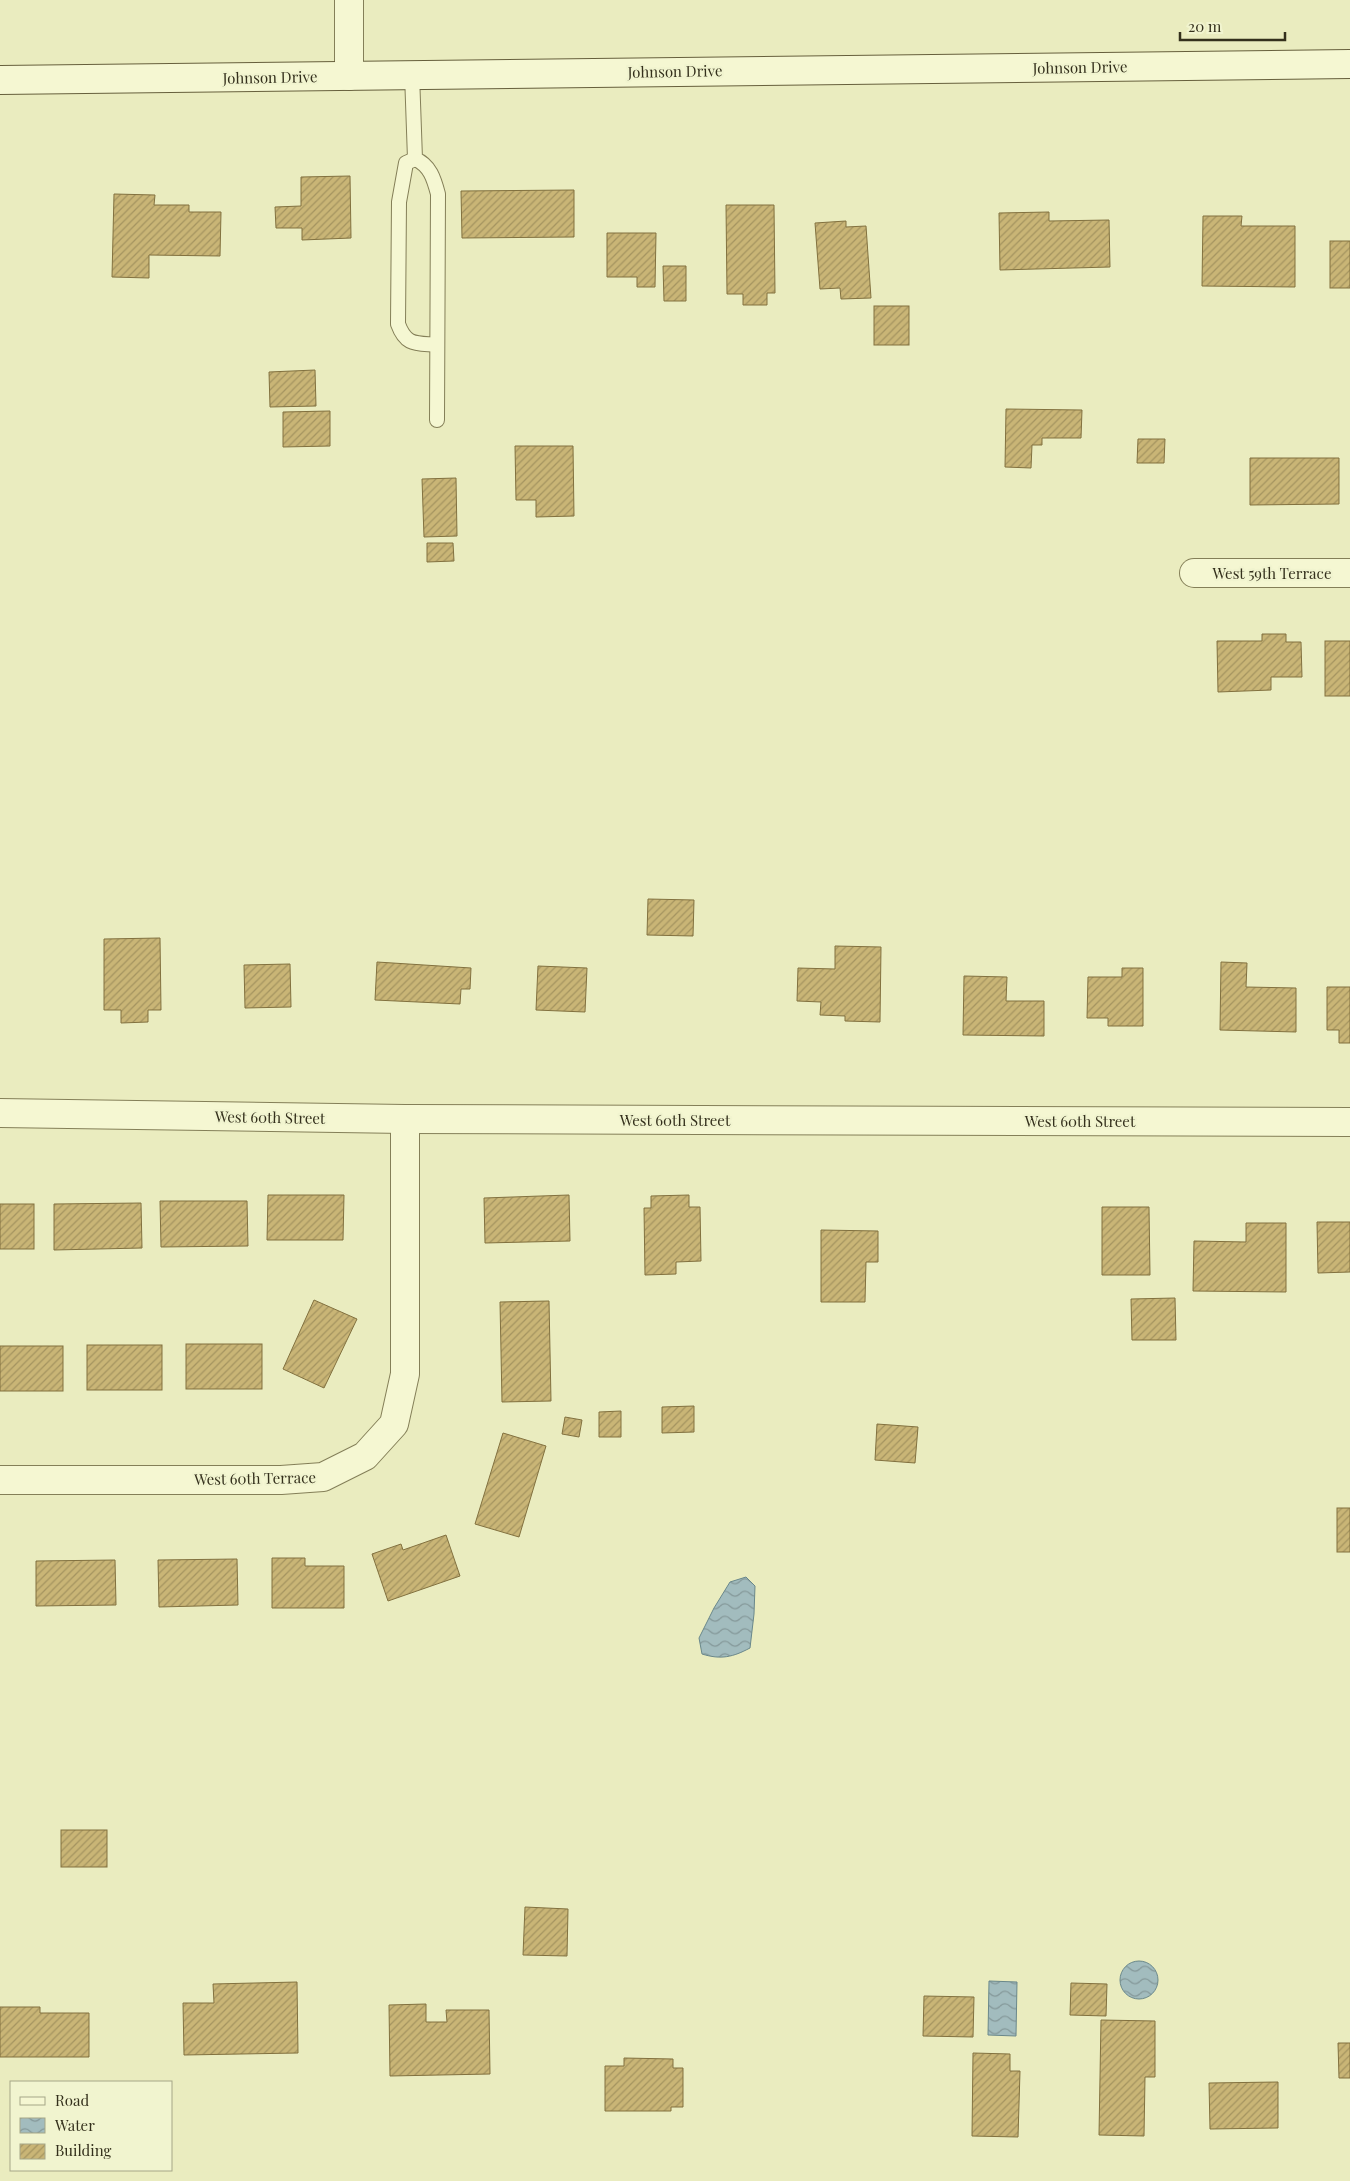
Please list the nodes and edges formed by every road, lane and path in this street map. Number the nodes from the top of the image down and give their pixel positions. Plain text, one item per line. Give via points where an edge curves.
1 (348, 0) edge
2 (1350, 64) edge
3 (412, 74) junction
4 (349, 76) junction
5 (0, 80) edge
6 (415, 159) junction
7 (437, 345) junction
8 (437, 420) dead end
9 (1194, 573) dead end
10 (1350, 573) edge
11 (0, 1113) edge
12 (405, 1119) junction
13 (1350, 1122) edge
14 (0, 1480) edge

1 - 4 street
2 - 3 street, Johnson Drive
3 - 4 street, Johnson Drive
3 - 6 lane
4 - 5 street, Johnson Drive
6 - 7 lane via 424,163 438,194
6 - 7 lane via 406,163 399,202 398,324 402,335 411,343
7 - 8 lane
9 - 10 street, West 59th Terrace
11 - 12 street, West 60th Street
12 - 13 street, West 60th Street
12 - 14 street, West 60th Terrace via 405,1374 394,1424 365,1456 323,1477

